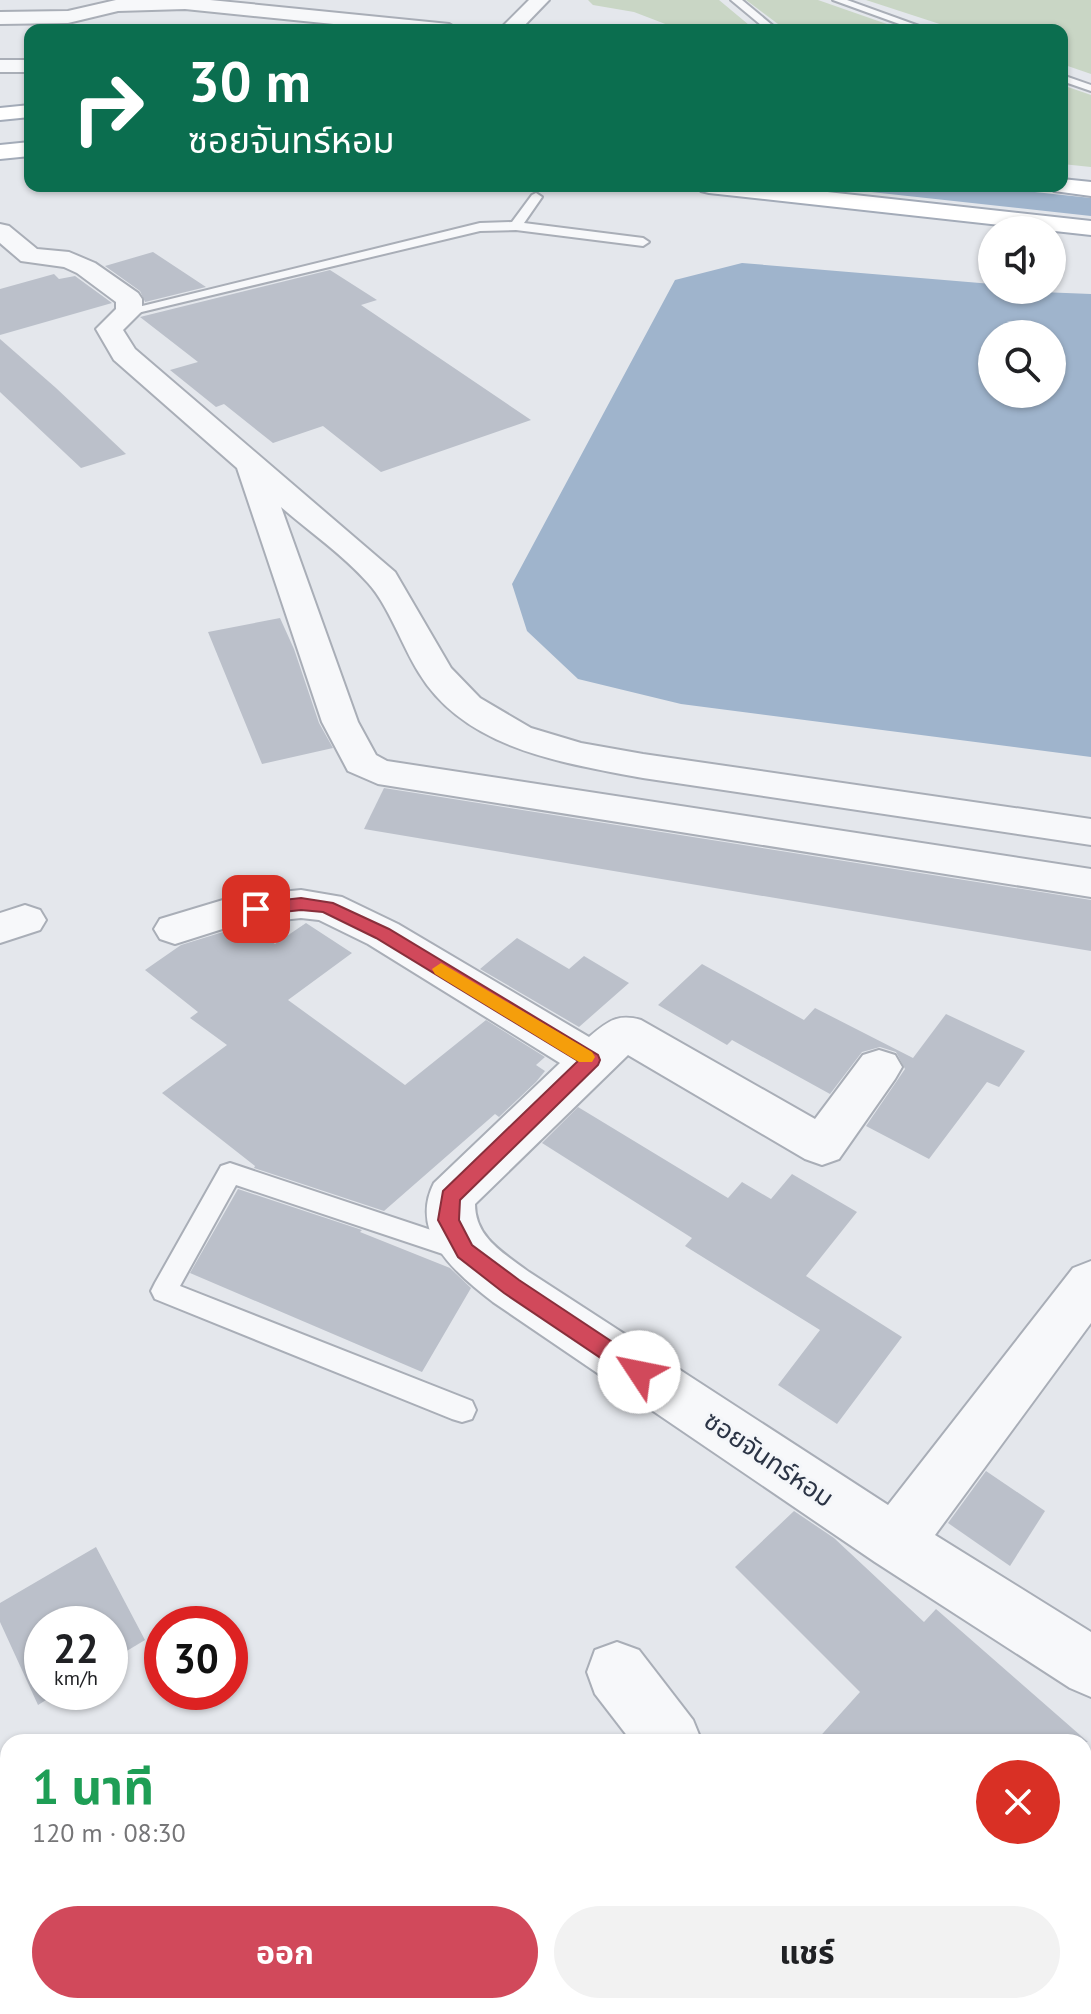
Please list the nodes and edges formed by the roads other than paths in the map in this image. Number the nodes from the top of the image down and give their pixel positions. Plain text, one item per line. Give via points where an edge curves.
1 (540, 0) edge
2 (736, 0) edge
3 (838, 0) edge
4 (100, 4) edge
5 (288, 5) edge
6 (0, 18) edge
7 (410, 24) edge
8 (515, 24) edge
9 (766, 24) edge
10 (908, 24) edge
11 (0, 66) edge
12 (24, 66) edge
13 (1068, 80) edge
14 (1091, 88) edge
15 (24, 112) edge
16 (0, 114) edge
17 (24, 150) edge
18 (0, 152) edge
19 (1068, 187) edge
20 (1091, 189) edge
21 (764, 192) edge
22 (536, 197) dead end
23 (516, 226) junction
24 (1091, 228) edge
25 (0, 231) edge
26 (643, 242) dead end
27 (129, 311) junction
28 (252, 465) junction
29 (1091, 832) edge
30 (1091, 883) edge
31 (175, 929) dead end
32 (591, 1060) junction
33 (879, 1067) dead end
34 (465, 1251) junction
35 (1091, 1283) edge
36 (462, 1410) dead end
37 (895, 1542) junction
38 (1091, 1667) edge
39 (617, 1672) dead end
40 (665, 1734) edge

1 - 8 street
2 - 9 lane
3 - 10 lane
4 - 5 street
4 - 6 street via 68,17
5 - 7 street
11 - 12 street
13 - 14 lane
15 - 16 main road
17 - 18 main road
19 - 20 main road
21 - 24 main road
22 - 23 lane
23 - 26 lane
23 - 27 lane via 441,235
25 - 27 street via 30,256 69,260 86,268 129,299
27 - 28 street via 109,329 124,354
28 - 29 street via 383,579 436,673 467,706 518,736 643,766
28 - 30 street via 340,722 352,750 369,768
31 - 32 street via 233,911 301,904 327,907 383,934
32 - 33 street, ซอยจันทร์หอม via 625,1032 822,1146
32 - 34 street, ซอยจันทร์หอม via 451,1197 448,1220
34 - 36 lane via 230,1173 164,1291
34 - 37 street, ซอยจันทร์หอม via 511,1287
35 - 37 street
37 - 38 street, ซอยจันทร์หอม
39 - 40 street

